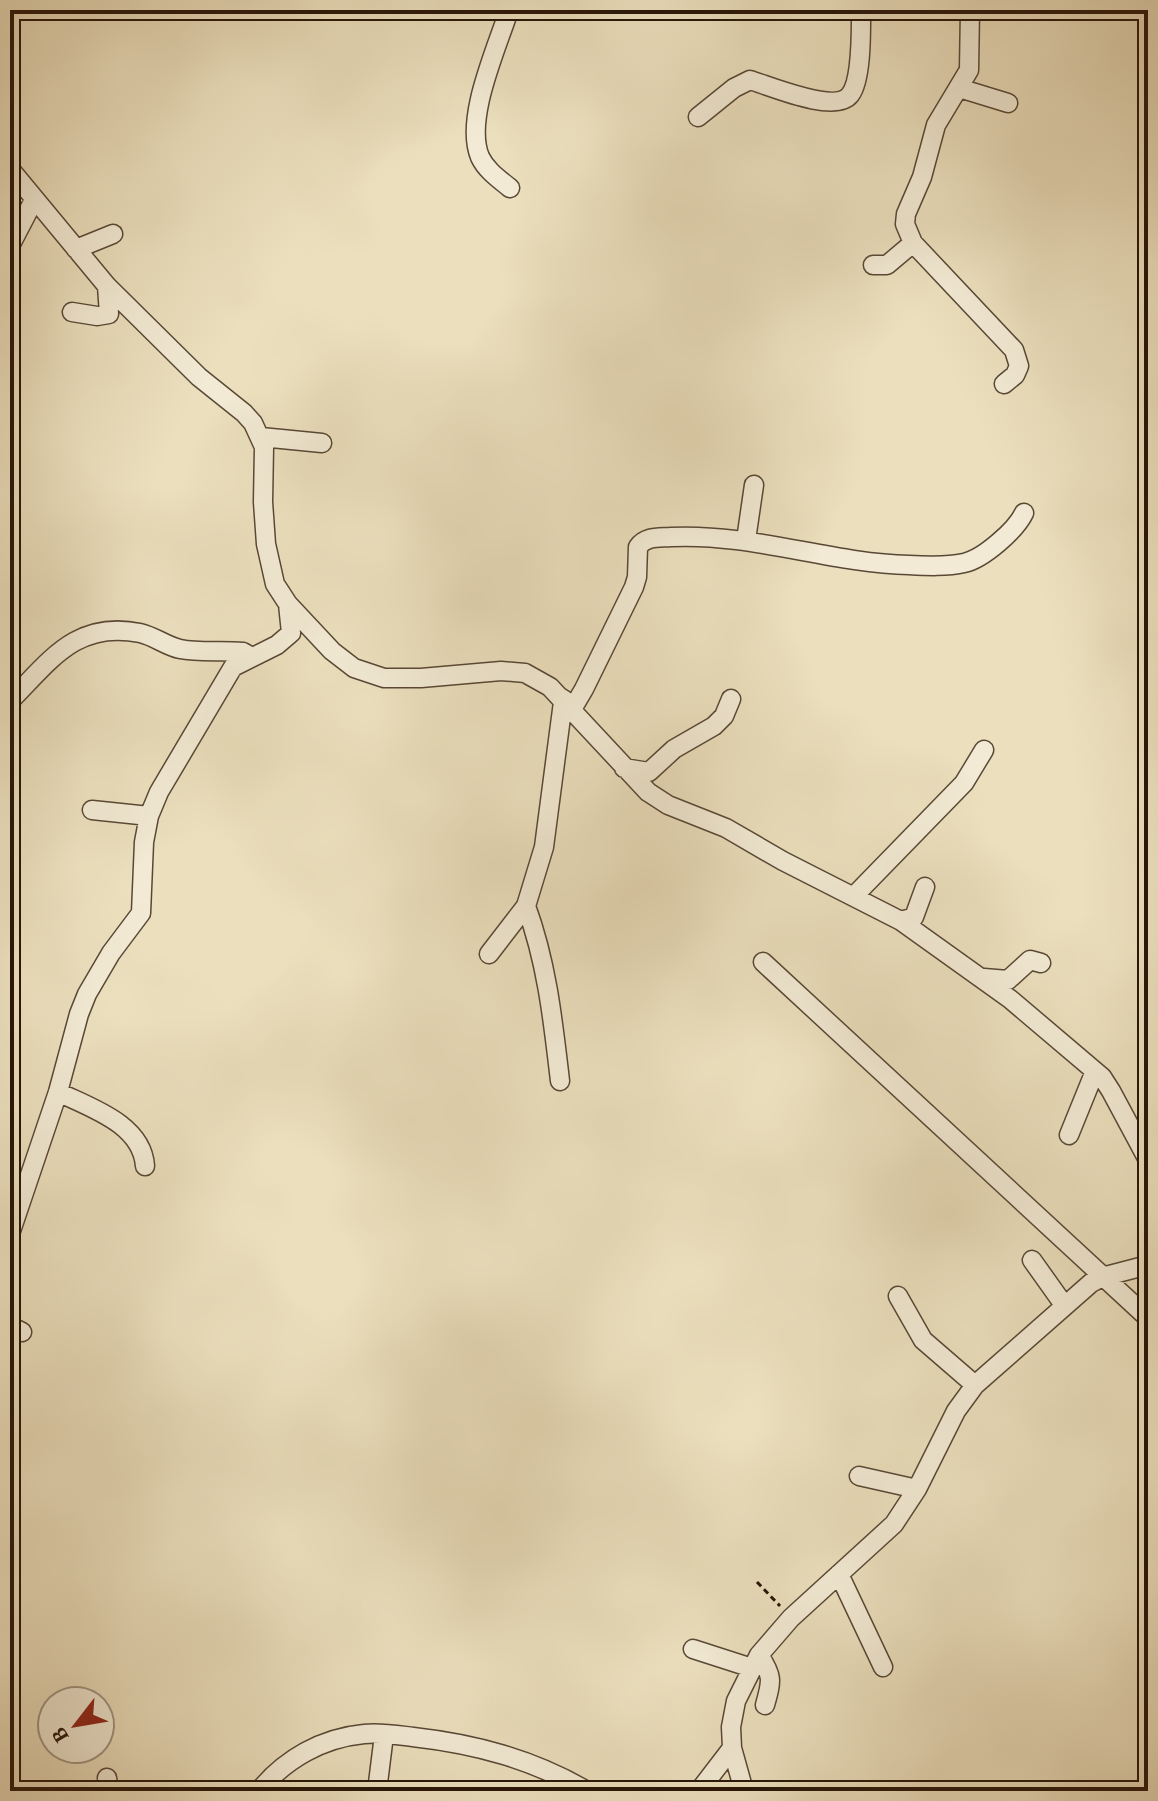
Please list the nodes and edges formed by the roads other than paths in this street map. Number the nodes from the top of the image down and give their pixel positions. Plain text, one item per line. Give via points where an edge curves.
1 (509, 10) edge
2 (861, 10) edge
3 (970, 10) edge
4 (959, 88) junction
5 (1008, 103) dead end
6 (698, 117) dead end
7 (10, 169) edge
8 (510, 188) dead end
9 (34, 200) junction
10 (113, 234) dead end
11 (913, 243) junction
12 (10, 246) edge
13 (76, 249) junction
14 (873, 265) dead end
15 (107, 286) junction
16 (72, 312) dead end
17 (1004, 384) dead end
18 (261, 437) junction
19 (322, 443) dead end
20 (754, 485) dead end
21 (1024, 513) dead end
22 (746, 540) junction
23 (288, 604) junction
24 (252, 657) junction
25 (560, 699) junction
26 (731, 699) dead end
27 (10, 701) edge
28 (984, 750) dead end
29 (624, 768) junction
30 (92, 810) dead end
31 (149, 816) junction
32 (925, 887) dead end
33 (854, 896) junction
34 (526, 906) junction
35 (901, 921) junction
36 (489, 954) dead end
37 (763, 962) dead end
38 (1041, 963) dead end
39 (982, 977) junction
40 (1095, 1071) junction
41 (560, 1081) dead end
42 (58, 1092) junction
43 (1069, 1135) dead end
44 (1148, 1160) edge
45 (145, 1166) dead end
46 (10, 1234) edge
47 (1032, 1260) dead end
48 (1148, 1265) edge
49 (1102, 1277) junction
50 (898, 1296) dead end
51 (1064, 1305) junction
52 (1148, 1318) edge
53 (975, 1385) junction
54 (859, 1476) dead end
55 (917, 1489) junction
56 (839, 1574) junction
57 (693, 1649) dead end
58 (755, 1661) junction
59 (883, 1667) dead end
60 (765, 1705) dead end
61 (384, 1735) junction
62 (732, 1748) junction
63 (261, 1790) edge
64 (377, 1791) edge
65 (587, 1791) edge
66 (699, 1791) edge
67 (744, 1791) edge

1 - 8 street via 475,129 485,165
2 - 6 street via 858,68 846,99 828,103 750,80
3 - 4 street via 969,70
4 - 5 street
4 - 11 street via 936,125 906,214
7 - 9 street
9 - 12 street
9 - 13 street
10 - 13 street
11 - 14 street via 887,265
11 - 17 street via 1014,350 1019,366
13 - 15 street
15 - 16 street via 109,314
15 - 18 street via 199,377 244,413
18 - 19 street
18 - 23 street via 266,544 275,584
20 - 22 street
21 - 22 street via 1018,525 968,563 862,563
22 - 25 street via 687,536 641,543 634,587 587,684 574,706
23 - 24 street via 291,633
23 - 25 street via 332,651 370,675 411,679 513,671 541,681
24 - 27 street via 179,649 150,636 108,630 64,647
24 - 31 street via 233,667
25 - 29 street
25 - 34 street via 544,847
26 - 29 street via 714,726 674,749 649,772
28 - 33 street via 964,783
29 - 33 street via 668,805 726,828
30 - 31 street
31 - 42 street via 141,913 87,994
32 - 35 street via 914,917
33 - 35 street
34 - 36 street
34 - 41 street via 548,983
35 - 39 street
37 - 49 street
38 - 39 street via 1030,960 1008,980
39 - 40 street
40 - 43 street
40 - 44 street
42 - 45 street via 122,1126 141,1147
42 - 46 street
47 - 51 street
48 - 49 street
49 - 51 street
49 - 52 street
50 - 53 street via 923,1340
51 - 53 street
53 - 55 street
54 - 55 street
55 - 56 street via 894,1524
56 - 58 street
56 - 59 street
57 - 58 street
58 - 60 street via 771,1673
58 - 62 street via 733,1713
61 - 63 street via 354,1736 303,1752
61 - 64 street
61 - 65 street via 470,1744 537,1765
62 - 66 street
62 - 67 street

